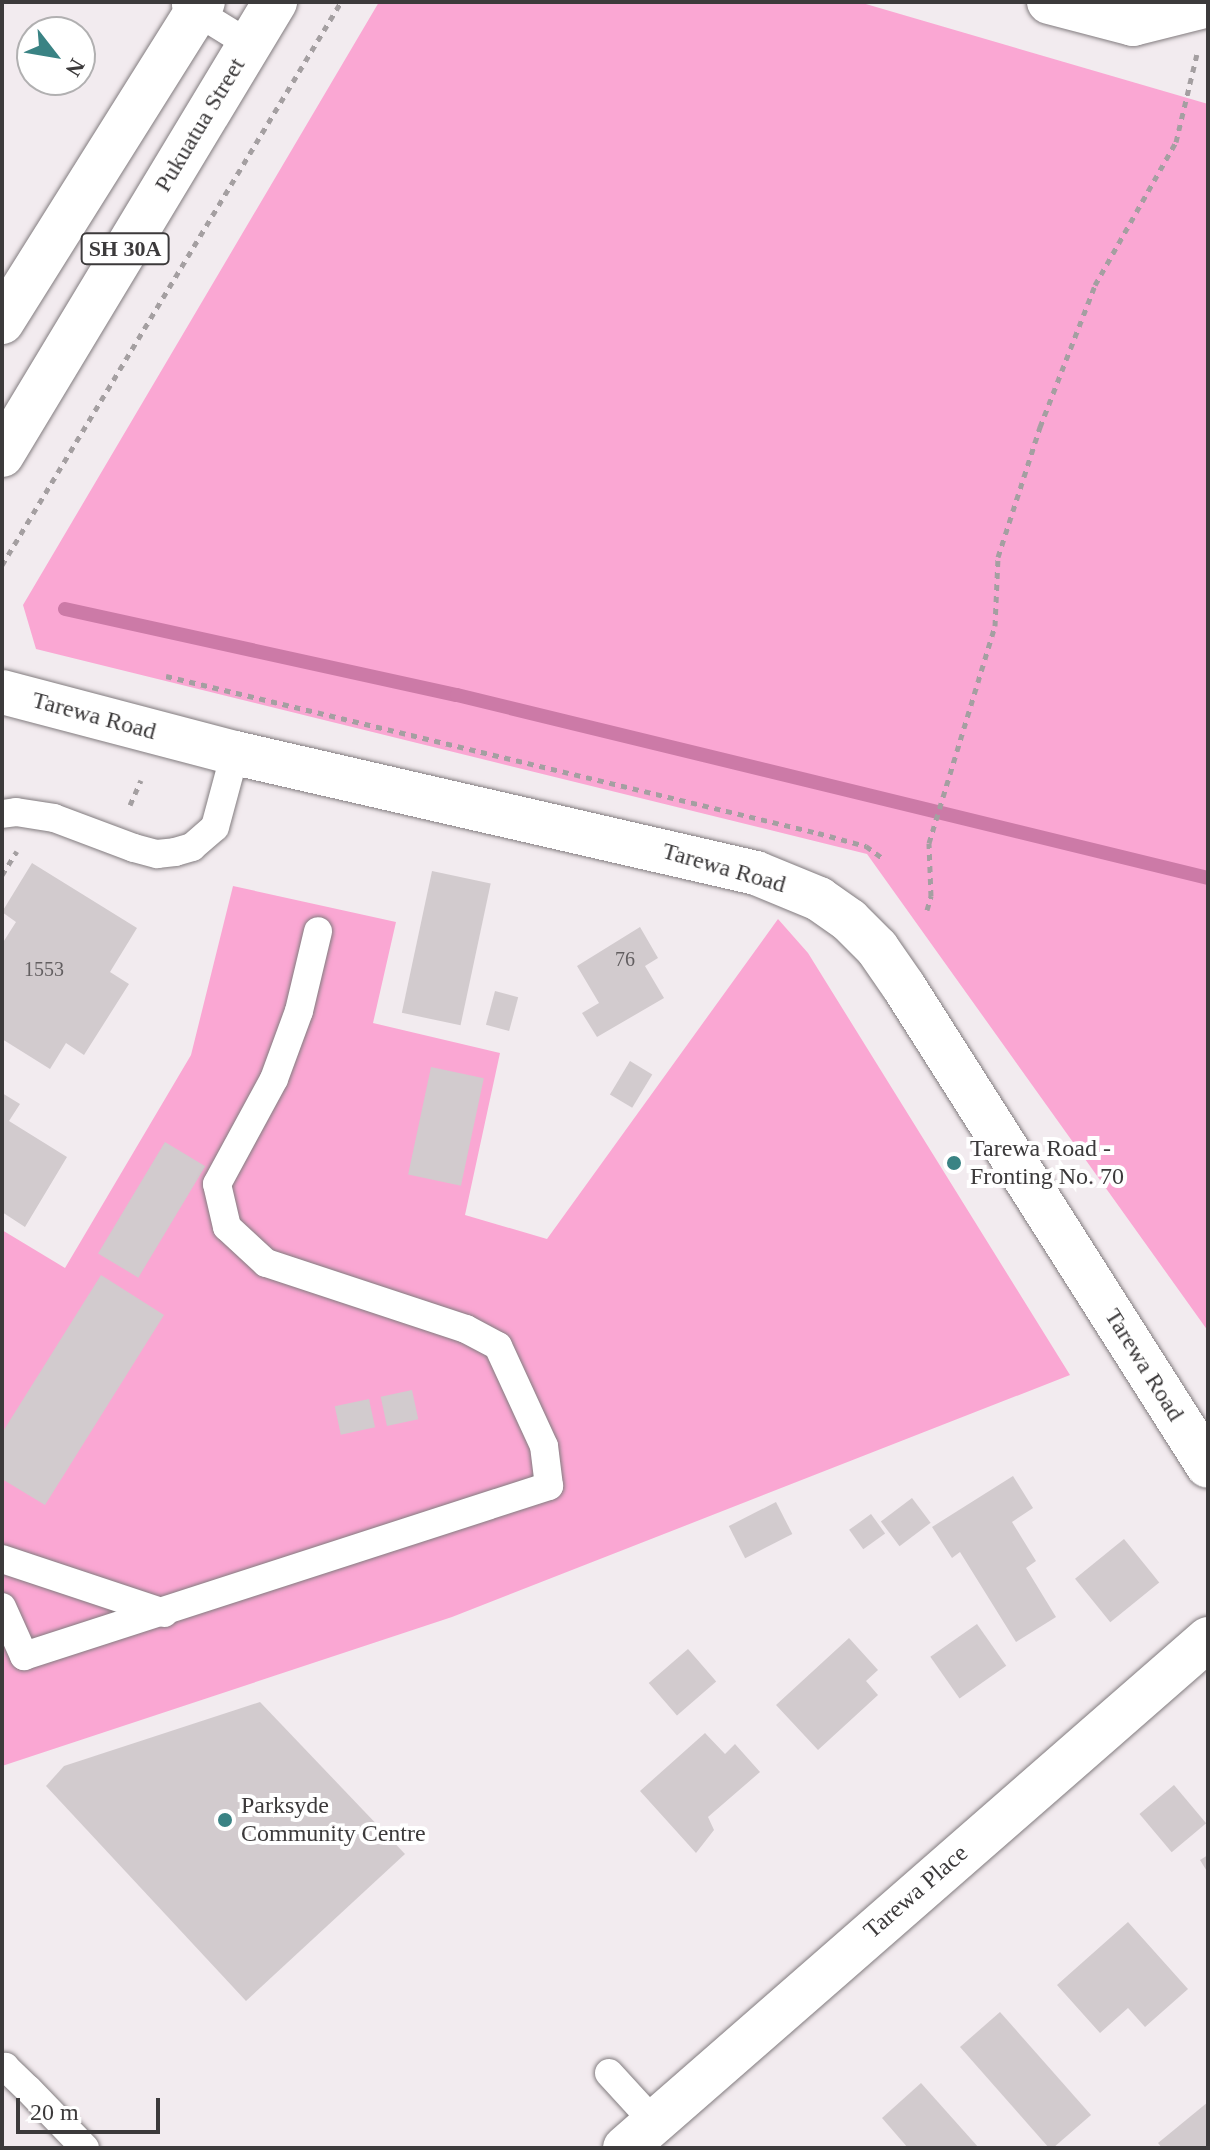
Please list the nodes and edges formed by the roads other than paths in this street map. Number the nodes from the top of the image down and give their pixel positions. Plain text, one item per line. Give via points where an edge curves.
1 (275, 2) edge
2 (1049, 2) edge
3 (194, 5) edge
4 (1208, 5) edge
5 (249, 44) junction
6 (2, 322) edge
7 (2, 455) edge
8 (2, 692) edge
9 (235, 753) junction
10 (2, 814) edge
11 (318, 931) dead end
12 (1208, 1466) edge
13 (2, 1559) edge
14 (2, 1607) edge
15 (164, 1613) junction
16 (1208, 1639) edge
17 (13, 1660) edge
18 (2, 2069) edge
19 (609, 2073) dead end
20 (639, 2134) edge
21 (85, 2148) edge

1 - 5 street, Pukuatua Street / SH 30A
2 - 4 street via 1133,24
3 - 5 lane
3 - 6 street, SH 30A
5 - 7 street, Pukuatua Street / SH 30A
8 - 9 street, Tarewa Road
9 - 10 lane via 215,827 192,847 175,852 157,854 123,845 54,818
9 - 12 street, Tarewa Road via 756,873 819,899 849,920 904,987
11 - 15 lane via 299,1011 274,1079 217,1184 227,1227 266,1263 466,1329 498,1346 544,1446 549,1486
13 - 15 lane
14 - 17 lane
15 - 17 lane
16 - 20 street, Tarewa Place
18 - 21 lane
19 - 20 lane

